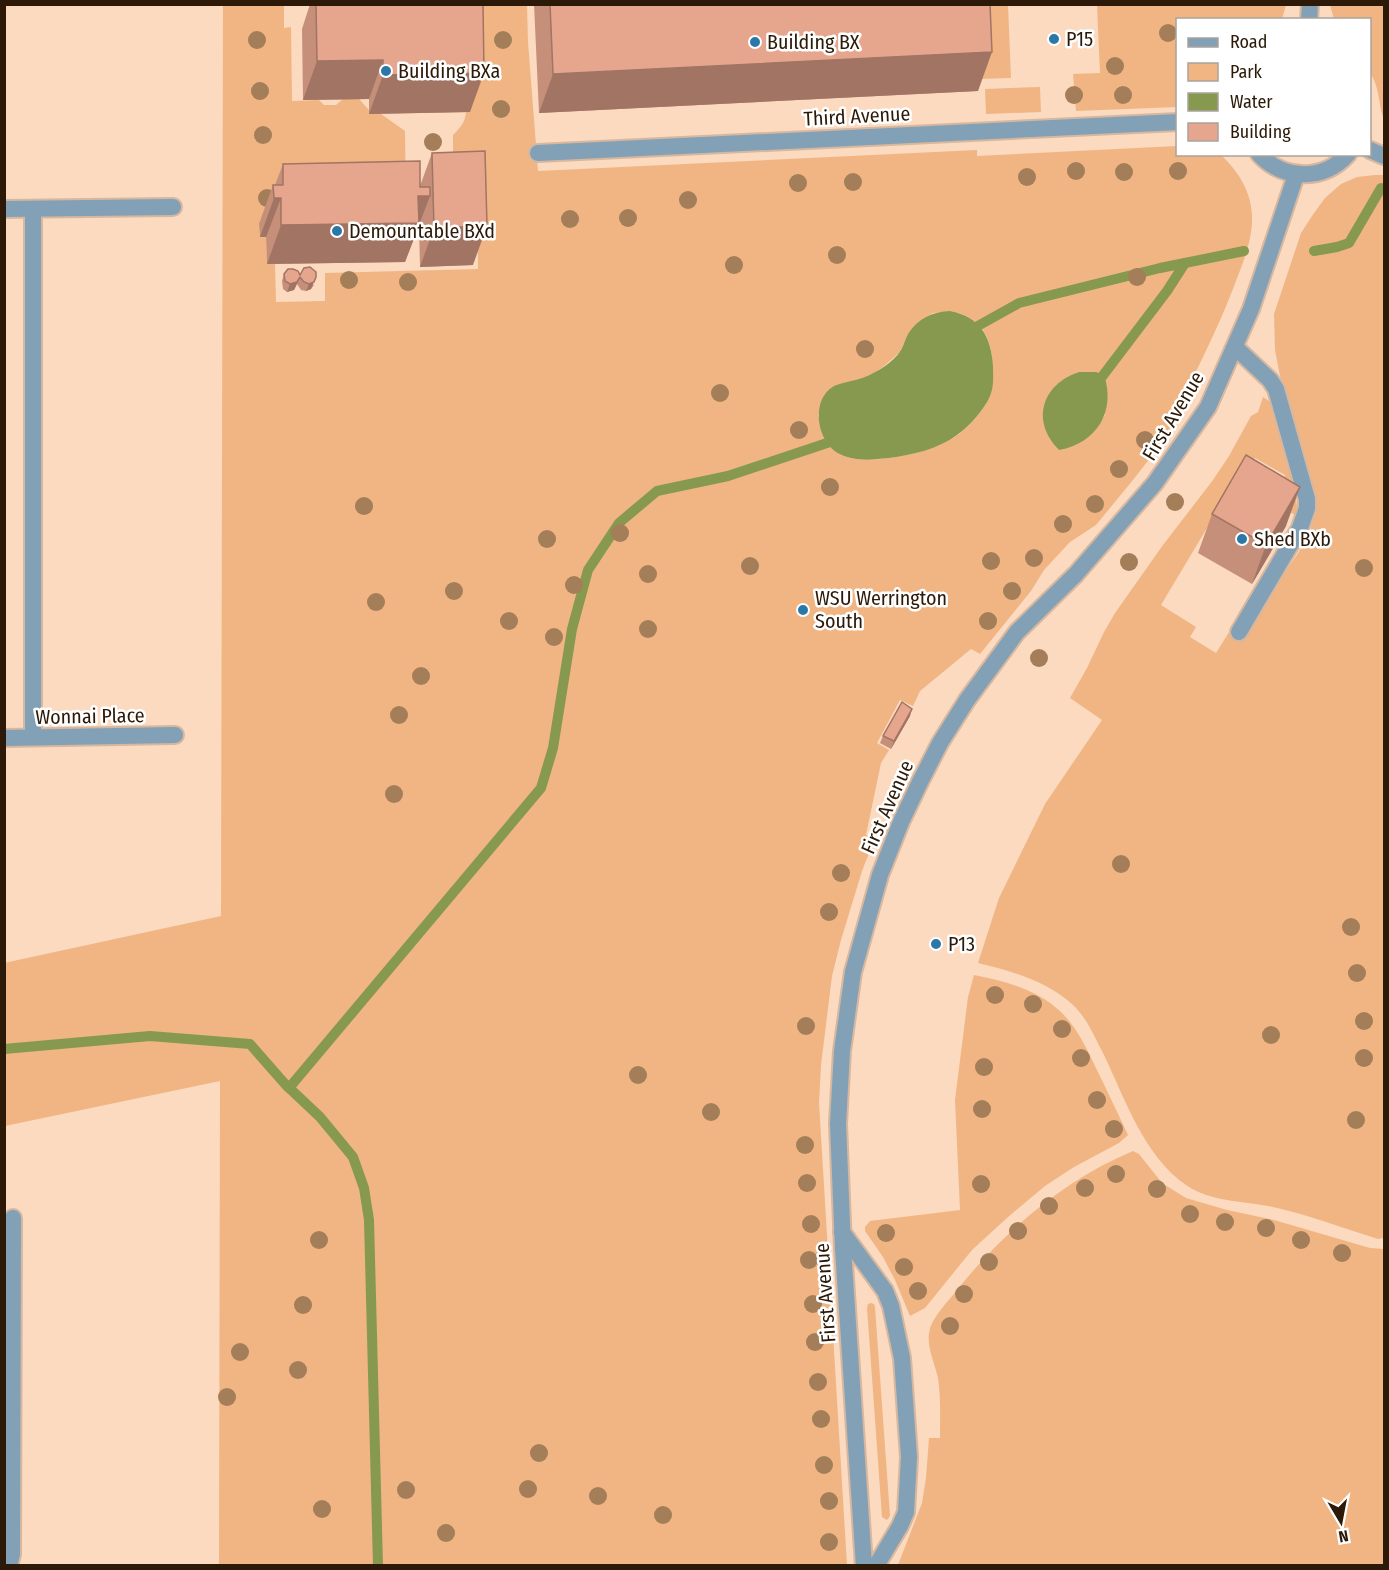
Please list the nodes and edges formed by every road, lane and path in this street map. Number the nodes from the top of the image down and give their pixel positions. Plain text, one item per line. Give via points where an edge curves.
1 (1176, 122) edge
2 (538, 153) dead end
3 (1261, 156) edge
4 (1346, 156) edge
5 (1296, 175) junction
6 (173, 207) dead end
7 (4, 209) edge
8 (33, 209) junction
9 (1235, 347) junction
10 (1239, 632) dead end
11 (175, 735) dead end
12 (33, 737) junction
13 (4, 738) edge
14 (13, 1218) dead end
15 (842, 1232) junction
16 (9, 1566) edge
17 (864, 1566) edge
18 (876, 1566) edge

1 - 2 street, Third Avenue
3 - 5 street via 1271,166
4 - 5 street via 1324,172
5 - 9 street, First Avenue
6 - 8 street
7 - 8 street
8 - 12 street
9 - 10 street via 1276,389 1307,499 1300,528
9 - 15 street, First Avenue via 1208,407 1155,483 1076,574 1017,632 967,700 901,822 880,875 851,983 838,1124
11 - 12 street, Wonnai Place
12 - 13 street, Wonnai Place
14 - 16 street
15 - 17 street, First Avenue
15 - 18 street via 885,1291 902,1359 909,1457 906,1512

